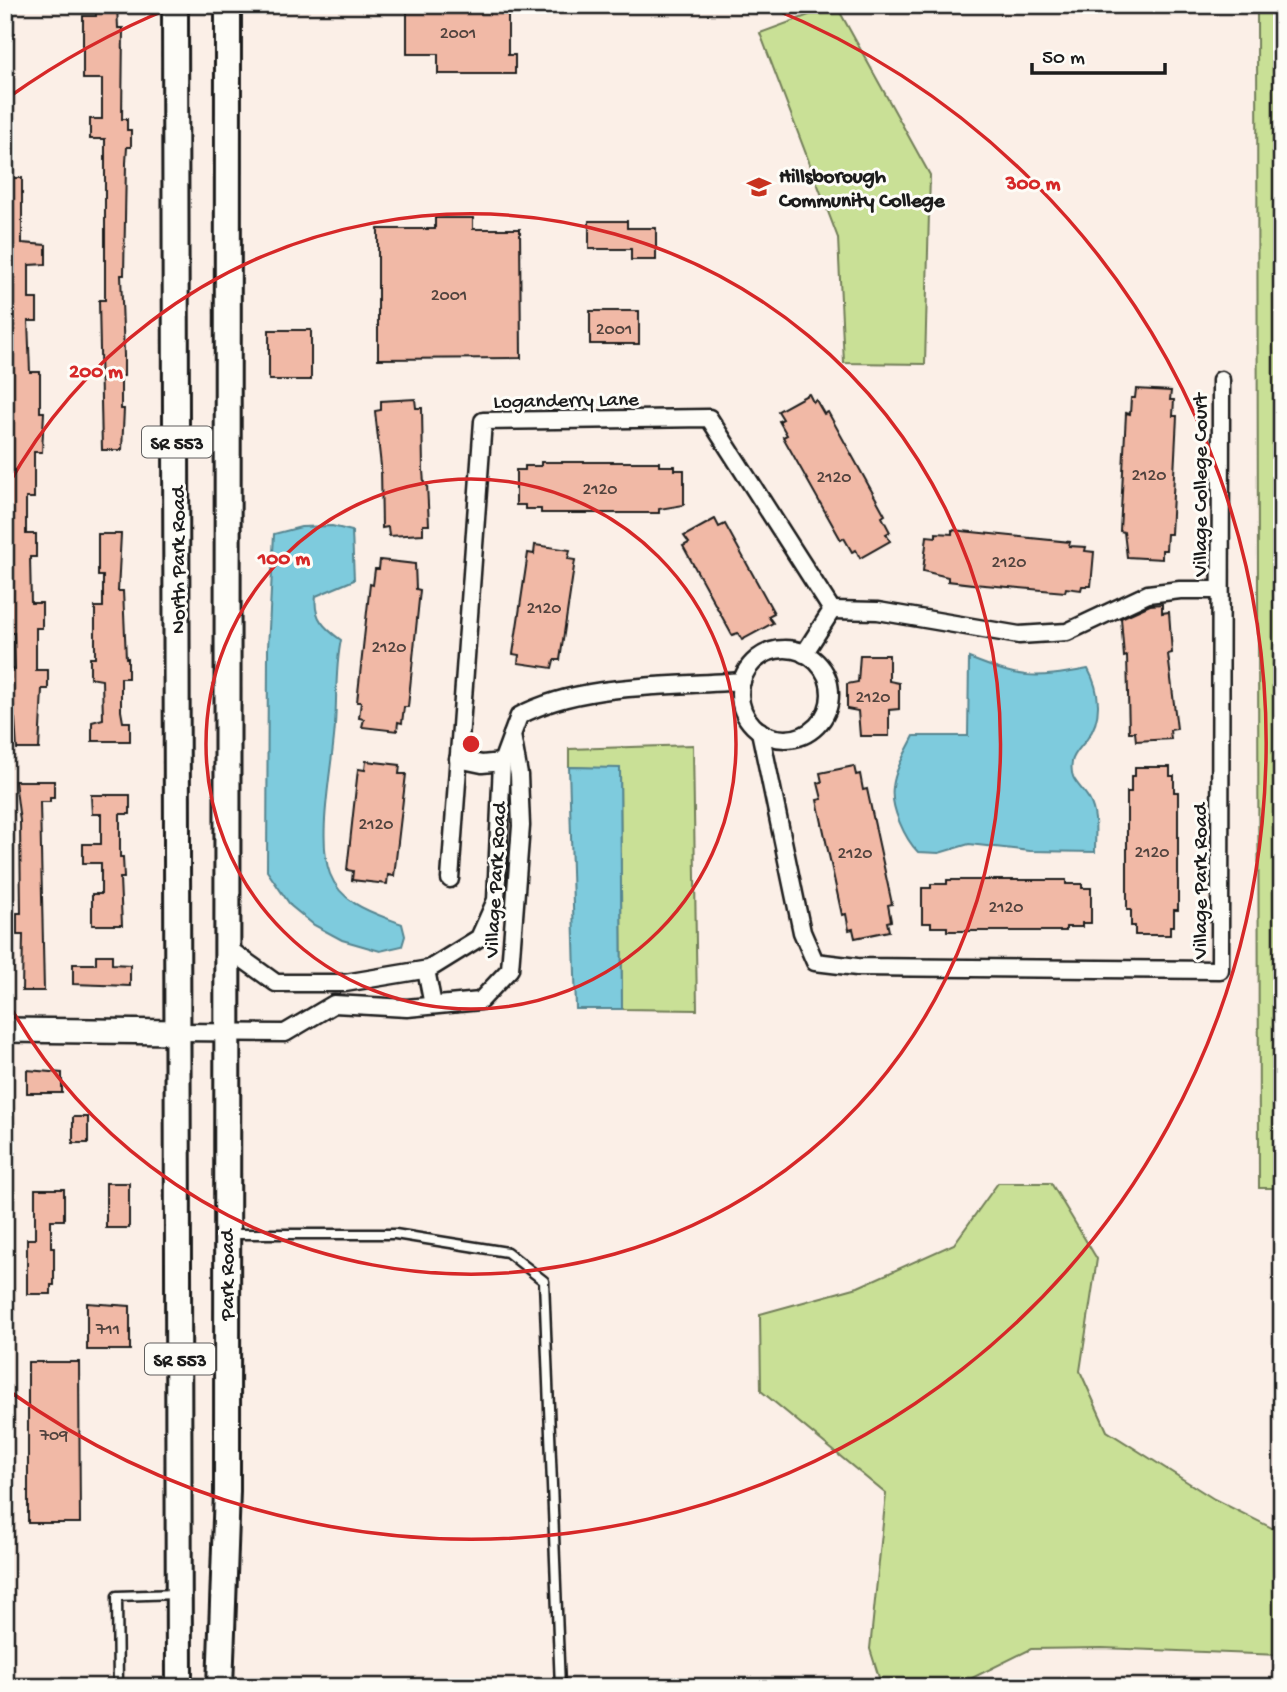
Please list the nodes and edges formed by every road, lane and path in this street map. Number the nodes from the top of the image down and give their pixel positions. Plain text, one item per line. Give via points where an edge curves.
1 (175, 5) edge
2 (228, 5) edge
3 (1221, 380) dead end
4 (1220, 590) junction
5 (832, 610) junction
6 (804, 654) junction
7 (742, 681) junction
8 (760, 731) junction
9 (512, 735) junction
10 (458, 759) junction
11 (502, 762) junction
12 (450, 879) dead end
13 (493, 908) junction
14 (516, 910) junction
15 (226, 947) junction
16 (426, 970) junction
17 (333, 983) junction
18 (334, 1004) junction
19 (433, 1005) junction
20 (5, 1030) edge
21 (178, 1032) junction
22 (226, 1032) junction
23 (226, 1234) junction
24 (180, 1594) junction
25 (118, 1687) edge
26 (179, 1687) edge
27 (220, 1687) edge
28 (560, 1687) edge

1 - 21 main road, North Park Road / SR 553
2 - 15 main road, SR 553
3 - 4 street, Village College Court
4 - 5 street via 1148,594 1067,632 1019,635 878,611
4 - 8 street, Village Park Road via 1220,970 857,967 815,962 802,932
5 - 6 street
5 - 10 street, Loganderry Lane via 709,418 483,421
6 - 7 street via 782,649 767,652 755,660
6 - 8 street via 821,667 828,680 829,702 821,722 796,738 781,739
7 - 8 street, Village Park Road via 740,701 745,715
7 - 9 street, Village Park Road via 581,694 543,703 519,716
9 - 11 street, Village Park Road
9 - 14 street, Village Park Road via 521,826
10 - 11 street
10 - 12 street, Loganderry Lane
11 - 13 street, Village Park Road
13 - 14 street
13 - 16 street, Village Park Road via 479,938
14 - 19 street, Village Park Road via 510,969 480,1001
15 - 17 street, Village Park Road via 276,983
15 - 22 main road, SR 553
16 - 17 street, Village Park Road
16 - 19 street
17 - 18 street
18 - 19 street, Village Park Road
18 - 22 street via 285,1033
20 - 21 street
21 - 22 street
21 - 24 main road, SR 553
22 - 23 main road, Park Road / SR 553
23 - 27 main road, Park Road / SR 553 via 227,1490
23 - 28 lane via 395,1234 507,1252 544,1281
24 - 25 lane via 117,1596
24 - 26 main road, SR 553

